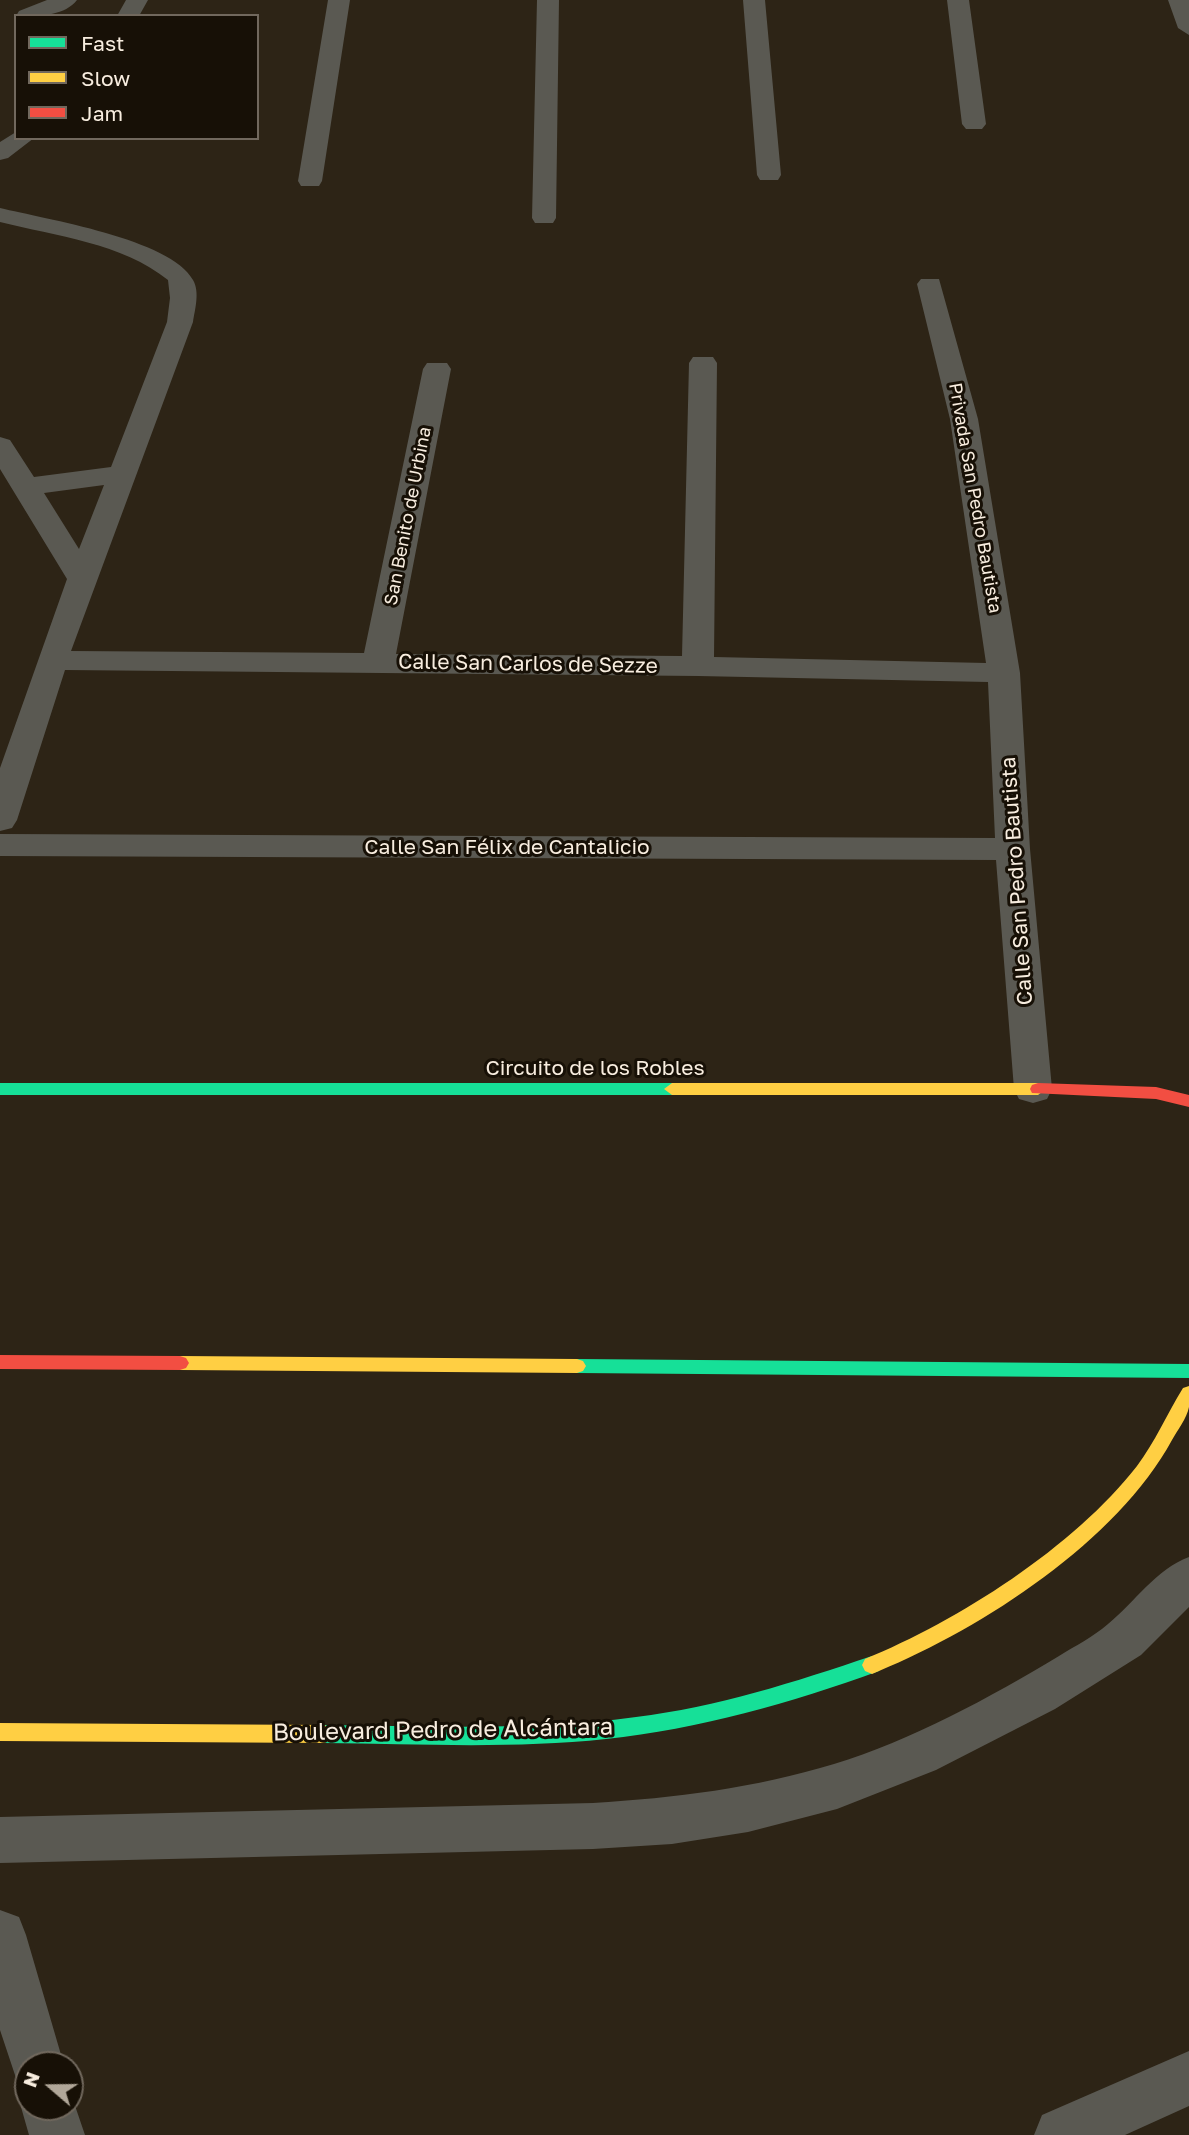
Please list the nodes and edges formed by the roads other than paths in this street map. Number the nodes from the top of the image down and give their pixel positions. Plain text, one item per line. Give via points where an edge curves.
1 (66, 0) edge
2 (339, 0) edge
3 (548, 0) edge
4 (754, 0) edge
5 (958, 0) edge
6 (1179, 0) edge
7 (30, 14) edge
8 (1189, 28) edge
9 (974, 124) dead end
10 (19, 140) edge
11 (0, 153) edge
12 (769, 175) dead end
13 (310, 181) dead end
14 (0, 215) edge
15 (544, 218) dead end
16 (930, 284) dead end
17 (703, 363) dead end
18 (437, 369) dead end
19 (0, 446) edge
20 (121, 474) junction
21 (27, 487) junction
22 (83, 579) junction
23 (52, 660) junction
24 (378, 662) junction
25 (698, 666) junction
26 (1004, 673) junction
27 (0, 820) edge
28 (0, 845) edge
29 (1013, 849) junction
30 (0, 1089) edge
31 (1033, 1089) junction
32 (1189, 1101) edge
33 (0, 1363) edge
34 (1189, 1371) edge
35 (1189, 1393) edge
36 (1189, 1577) edge
37 (0, 1732) edge
38 (0, 1840) edge
39 (0, 1935) edge
40 (33, 2051) edge
41 (1189, 2078) edge
42 (1062, 2135) edge

1 - 7 street
2 - 13 street
3 - 15 street
4 - 12 street
5 - 9 street
6 - 8 street
10 - 11 street
14 - 20 street via 122,247 158,261 179,276 184,296 180,322
16 - 26 street, Privada San Pedro Bautista via 964,419
17 - 25 street
18 - 24 street, San Benito de Urbina
19 - 21 street
20 - 21 street
20 - 22 street
21 - 22 street
22 - 23 street
23 - 24 street, Calle San Carlos de Sezze
23 - 27 street
24 - 25 street, Calle San Carlos de Sezze
25 - 26 street, Calle San Carlos de Sezze
26 - 29 street, Calle San Pedro Bautista
28 - 29 street, Calle San Félix de Cantalicio
29 - 31 street, Calle San Pedro Bautista
30 - 31 street, Circuito de los Robles
31 - 32 street, Circuito de los Robles via 1156,1093
33 - 34 street
35 - 37 street, Boulevard Pedro de Alcántara via 1138,1478 1065,1549 905,1653 807,1688 695,1716 605,1730 466,1735
36 - 38 street via 1124,1640 1038,1694 918,1754 860,1777 748,1809 672,1821 593,1826
39 - 40 street
41 - 42 street

